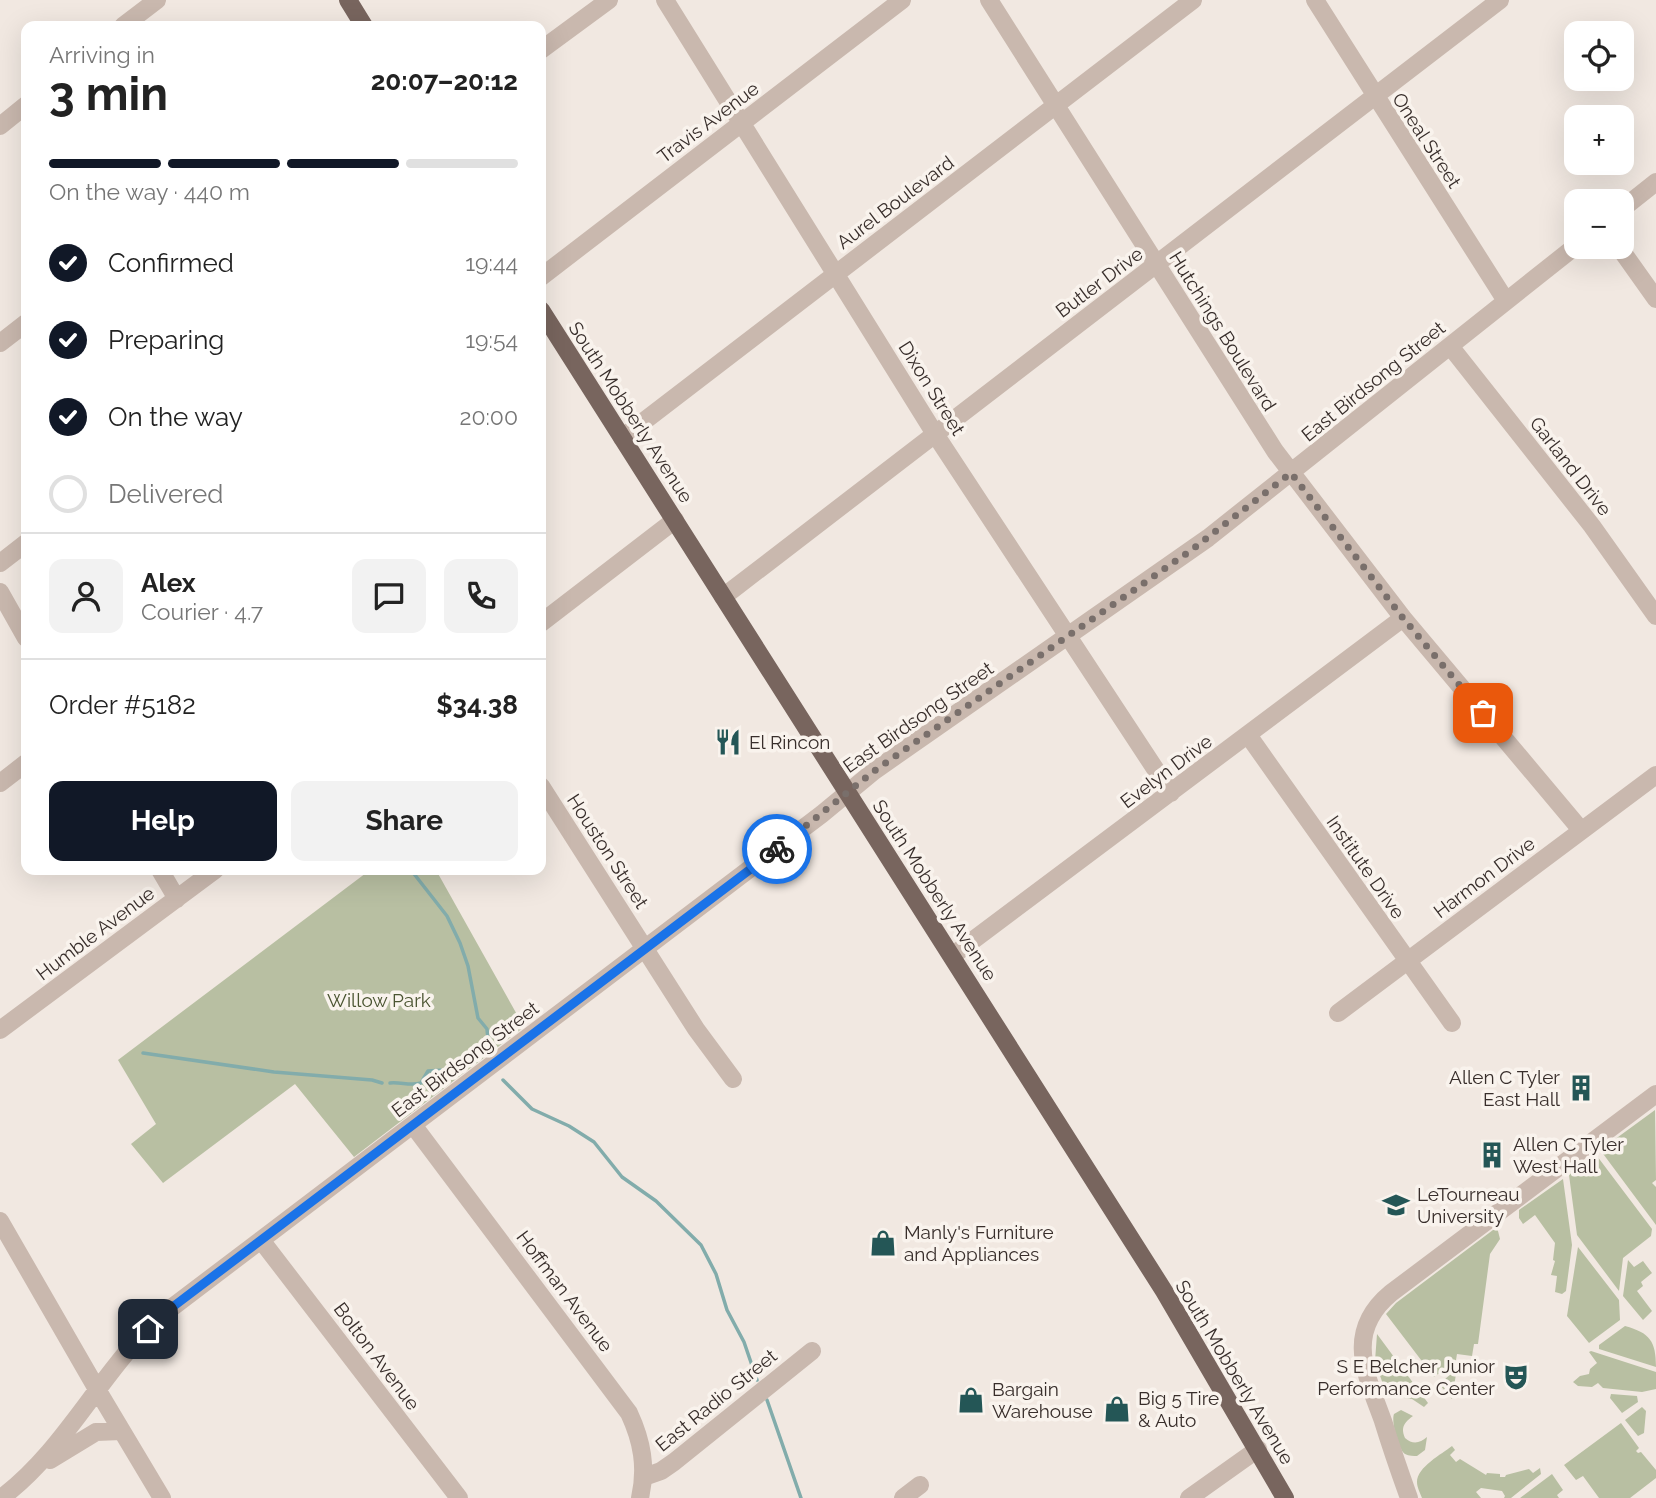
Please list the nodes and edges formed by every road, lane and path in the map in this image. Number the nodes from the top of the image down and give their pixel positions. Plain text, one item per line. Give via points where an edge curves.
1 (156, 0) edge
2 (348, 0) edge
3 (609, 0) edge
4 (665, 0) edge
5 (902, 0) edge
6 (989, 0) edge
7 (1193, 0) edge
8 (1315, 0) edge
9 (1500, 0) edge
10 (129, 21) edge
11 (361, 21) edge
12 (546, 46) edge
13 (1375, 96) junction
14 (1055, 106) junction
15 (21, 109) edge
16 (742, 123) junction
17 (0, 127) edge
18 (1656, 182) edge
19 (1634, 199) edge
20 (1564, 255) edge
21 (1628, 259) edge
22 (1156, 264) junction
23 (546, 273) edge
24 (836, 274) junction
25 (1656, 299) edge
26 (1506, 301) junction
27 (546, 318) edge
28 (21, 327) edge
29 (0, 343) edge
30 (1450, 346) junction
31 (935, 434) junction
32 (622, 438) junction
33 (1291, 473) junction
34 (675, 520) junction
35 (21, 547) edge
36 (0, 563) edge
37 (0, 592) edge
38 (723, 597) junction
39 (1656, 615) edge
40 (1403, 618) junction
41 (546, 619) edge
42 (21, 629) edge
43 (1068, 636) junction
44 (1248, 735) junction
45 (21, 767) edge
46 (1656, 775) edge
47 (0, 783) edge
48 (848, 792) junction
49 (1171, 793) junction
50 (546, 794) edge
51 (1581, 830) junction
52 (163, 875) edge
53 (208, 875) edge
54 (177, 899) junction
55 (646, 947) junction
56 (952, 956) junction
57 (1407, 961) junction
58 (1338, 1013) dead end
59 (1452, 1023) dead end
60 (0, 1030) edge
61 (733, 1079) dead end
62 (1656, 1094) edge
63 (413, 1125) junction
64 (0, 1221) edge
65 (261, 1240) junction
66 (812, 1351) dead end
67 (97, 1391) junction
68 (121, 1431) junction
69 (1258, 1449) junction
70 (32, 1471) junction
71 (645, 1477) junction
72 (920, 1485) dead end
73 (1, 1498) edge
74 (162, 1498) edge
75 (458, 1498) edge
76 (640, 1498) edge
77 (903, 1498) edge
78 (1189, 1498) edge
79 (1285, 1498) edge
80 (1409, 1498) edge

1 - 10 street
2 - 11 main road
3 - 12 street
4 - 16 street, Dixon Street
5 - 16 street, Travis Avenue
6 - 14 street, Hutchings Boulevard
7 - 14 street, Aurel Boulevard
8 - 13 street, Oneal Street
9 - 13 street, Butler Drive
13 - 22 street, Butler Drive
13 - 26 street, Oneal Street
14 - 22 street, Hutchings Boulevard
14 - 24 street, Aurel Boulevard
15 - 17 street
16 - 23 street, Travis Avenue
16 - 24 street, Dixon Street
18 - 19 street
20 - 26 street, East Birdsong Street
21 - 25 street
22 - 31 street, Butler Drive
22 - 33 street, Hutchings Boulevard
24 - 31 street, Dixon Street
24 - 32 street, Aurel Boulevard
26 - 30 street, East Birdsong Street
27 - 32 main road, South Mobberly Avenue
28 - 29 street
30 - 33 street, East Birdsong Street
30 - 39 street, Garland Drive
31 - 38 street, Butler Drive
31 - 43 street, Dixon Street
32 - 34 main road, South Mobberly Avenue
33 - 40 street, Hutchings Boulevard
33 - 43 street, East Birdsong Street
34 - 38 main road, South Mobberly Avenue
34 - 41 street
35 - 36 street
37 - 42 street
38 - 48 main road, South Mobberly Avenue
40 - 44 street, Evelyn Drive
40 - 51 street, Hutchings Boulevard
43 - 48 street, East Birdsong Street
43 - 49 street, Dixon Street
44 - 49 street, Evelyn Drive
44 - 57 street, Institute Drive
45 - 47 street
46 - 51 street, Harmon Drive
48 - 55 street, East Birdsong Street
48 - 56 main road, South Mobberly Avenue
49 - 56 street, Evelyn Drive
50 - 55 street, Houston Street
51 - 57 street, Harmon Drive
52 - 54 street
53 - 54 street, Humble Avenue
54 - 60 street, Humble Avenue
55 - 61 street, Houston Street
55 - 63 street, East Birdsong Street
56 - 69 main road, South Mobberly Avenue
57 - 58 street, Harmon Drive
57 - 59 street, Institute Drive
62 - 80 street via 1373,1311 1363,1339 1364,1366
63 - 65 street, East Birdsong Street
63 - 71 street, Hoffman Avenue via 629,1413
64 - 67 street
65 - 67 street, East Birdsong Street via 159,1318
65 - 75 street, Bolton Avenue
66 - 71 street, East Radio Street via 674,1462
67 - 68 street
67 - 70 street, East Birdsong Street
68 - 70 street via 87,1436
68 - 74 street
69 - 78 street
69 - 79 main road, South Mobberly Avenue
70 - 73 street
71 - 76 street, Hoffman Avenue
72 - 77 street

